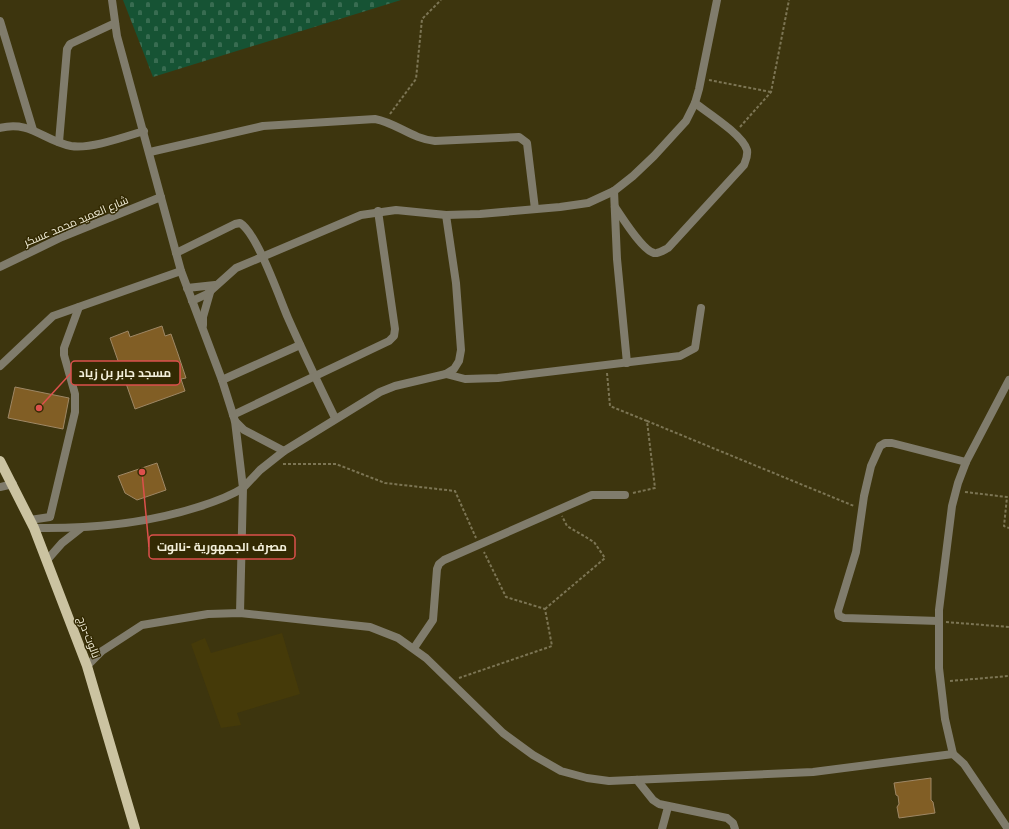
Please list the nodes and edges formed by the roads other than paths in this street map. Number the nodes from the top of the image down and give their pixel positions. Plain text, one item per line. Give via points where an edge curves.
1 (112, 0) edge
2 (717, 0) edge
3 (0, 21) edge
4 (115, 23) junction
5 (695, 103) junction
6 (0, 128) edge
7 (33, 130) junction
8 (144, 132) junction
9 (59, 142) junction
10 (150, 152) junction
11 (614, 192) junction
12 (161, 197) junction
13 (615, 207) junction
14 (535, 210) junction
15 (378, 211) junction
16 (446, 215) junction
17 (176, 252) junction
18 (262, 256) junction
19 (0, 268) edge
20 (181, 271) junction
21 (213, 287) junction
22 (187, 288) junction
23 (192, 301) junction
24 (79, 307) junction
25 (701, 308) dead end
26 (204, 332) junction
27 (300, 345) junction
28 (627, 363) junction
29 (0, 366) edge
30 (446, 374) junction
31 (315, 377) junction
32 (222, 380) junction
33 (1009, 380) edge
34 (234, 418) junction
35 (335, 418) junction
36 (284, 451) junction
37 (0, 462) edge
38 (966, 462) junction
39 (13, 484) junction
40 (0, 487) edge
41 (243, 488) junction
42 (625, 495) road end
43 (32, 524) junction
44 (81, 528) junction
45 (47, 560) junction
46 (240, 613) junction
47 (939, 621) junction
48 (414, 648) junction
49 (87, 666) junction
50 (953, 754) junction
51 (637, 780) junction
52 (668, 807) junction
53 (134, 829) edge
54 (662, 829) edge
55 (735, 829) edge
56 (1008, 829) edge

1 - 4 street
2 - 5 street
3 - 7 street
4 - 8 street
4 - 9 street via 70,44 67,49
5 - 11 street via 686,121
5 - 13 street via 741,140 747,157 744,166 668,248 661,252 653,253 645,248
6 - 7 street via 22,126
7 - 9 street
8 - 9 street via 86,146 71,146
8 - 10 street
10 - 12 street
10 - 14 street via 263,126 375,119 385,121 423,140 519,136 527,143
11 - 13 street
11 - 14 street via 588,203
12 - 17 street
12 - 19 street, شارع العميد محمد عسكر via 62,237
13 - 28 street via 622,328
14 - 16 street
15 - 16 street via 415,210
15 - 18 street via 361,215
15 - 31 street via 394,336 389,341
16 - 30 street via 456,283 461,350 454,369
17 - 18 street via 240,223 246,226
17 - 20 street
18 - 21 street via 236,268
18 - 27 street
20 - 22 street
20 - 24 street
21 - 22 street
21 - 23 street via 203,297
21 - 26 street via 203,317
22 - 23 street
23 - 26 street
24 - 29 street via 53,316
24 - 43 street via 64,348 76,404 62,470 50,516
25 - 28 street via 697,343 690,352 680,356
26 - 32 street
27 - 31 street
27 - 32 street
28 - 30 street via 474,380
30 - 35 street via 395,386
31 - 34 street
31 - 35 street
32 - 34 street
33 - 38 street
34 - 36 street via 244,430
34 - 41 street
35 - 36 street
36 - 41 street
37 - 39 main road, نالوت-درج
38 - 47 street via 952,506
38 - 47 street via 885,443 880,446 871,466 856,552 838,611 839,616 844,618
39 - 40 street
39 - 43 main road, نالوت-درج
41 - 44 street via 233,495 184,511 129,524
41 - 46 street
42 - 48 street via 595,494 439,564 432,620
43 - 44 street
43 - 45 main road, نالوت-درج
44 - 45 street via 62,543
45 - 49 main road, نالوت-درج
46 - 48 street via 370,627 398,638
46 - 49 street via 208,614 142,625 102,651
47 - 50 street via 940,682
48 - 51 street via 503,733 533,755 561,771 587,778 609,781
49 - 53 main road, نالوت-درج
50 - 51 street via 813,772
50 - 56 street via 964,764
51 - 52 street via 653,800
52 - 54 street
52 - 55 street via 727,818

